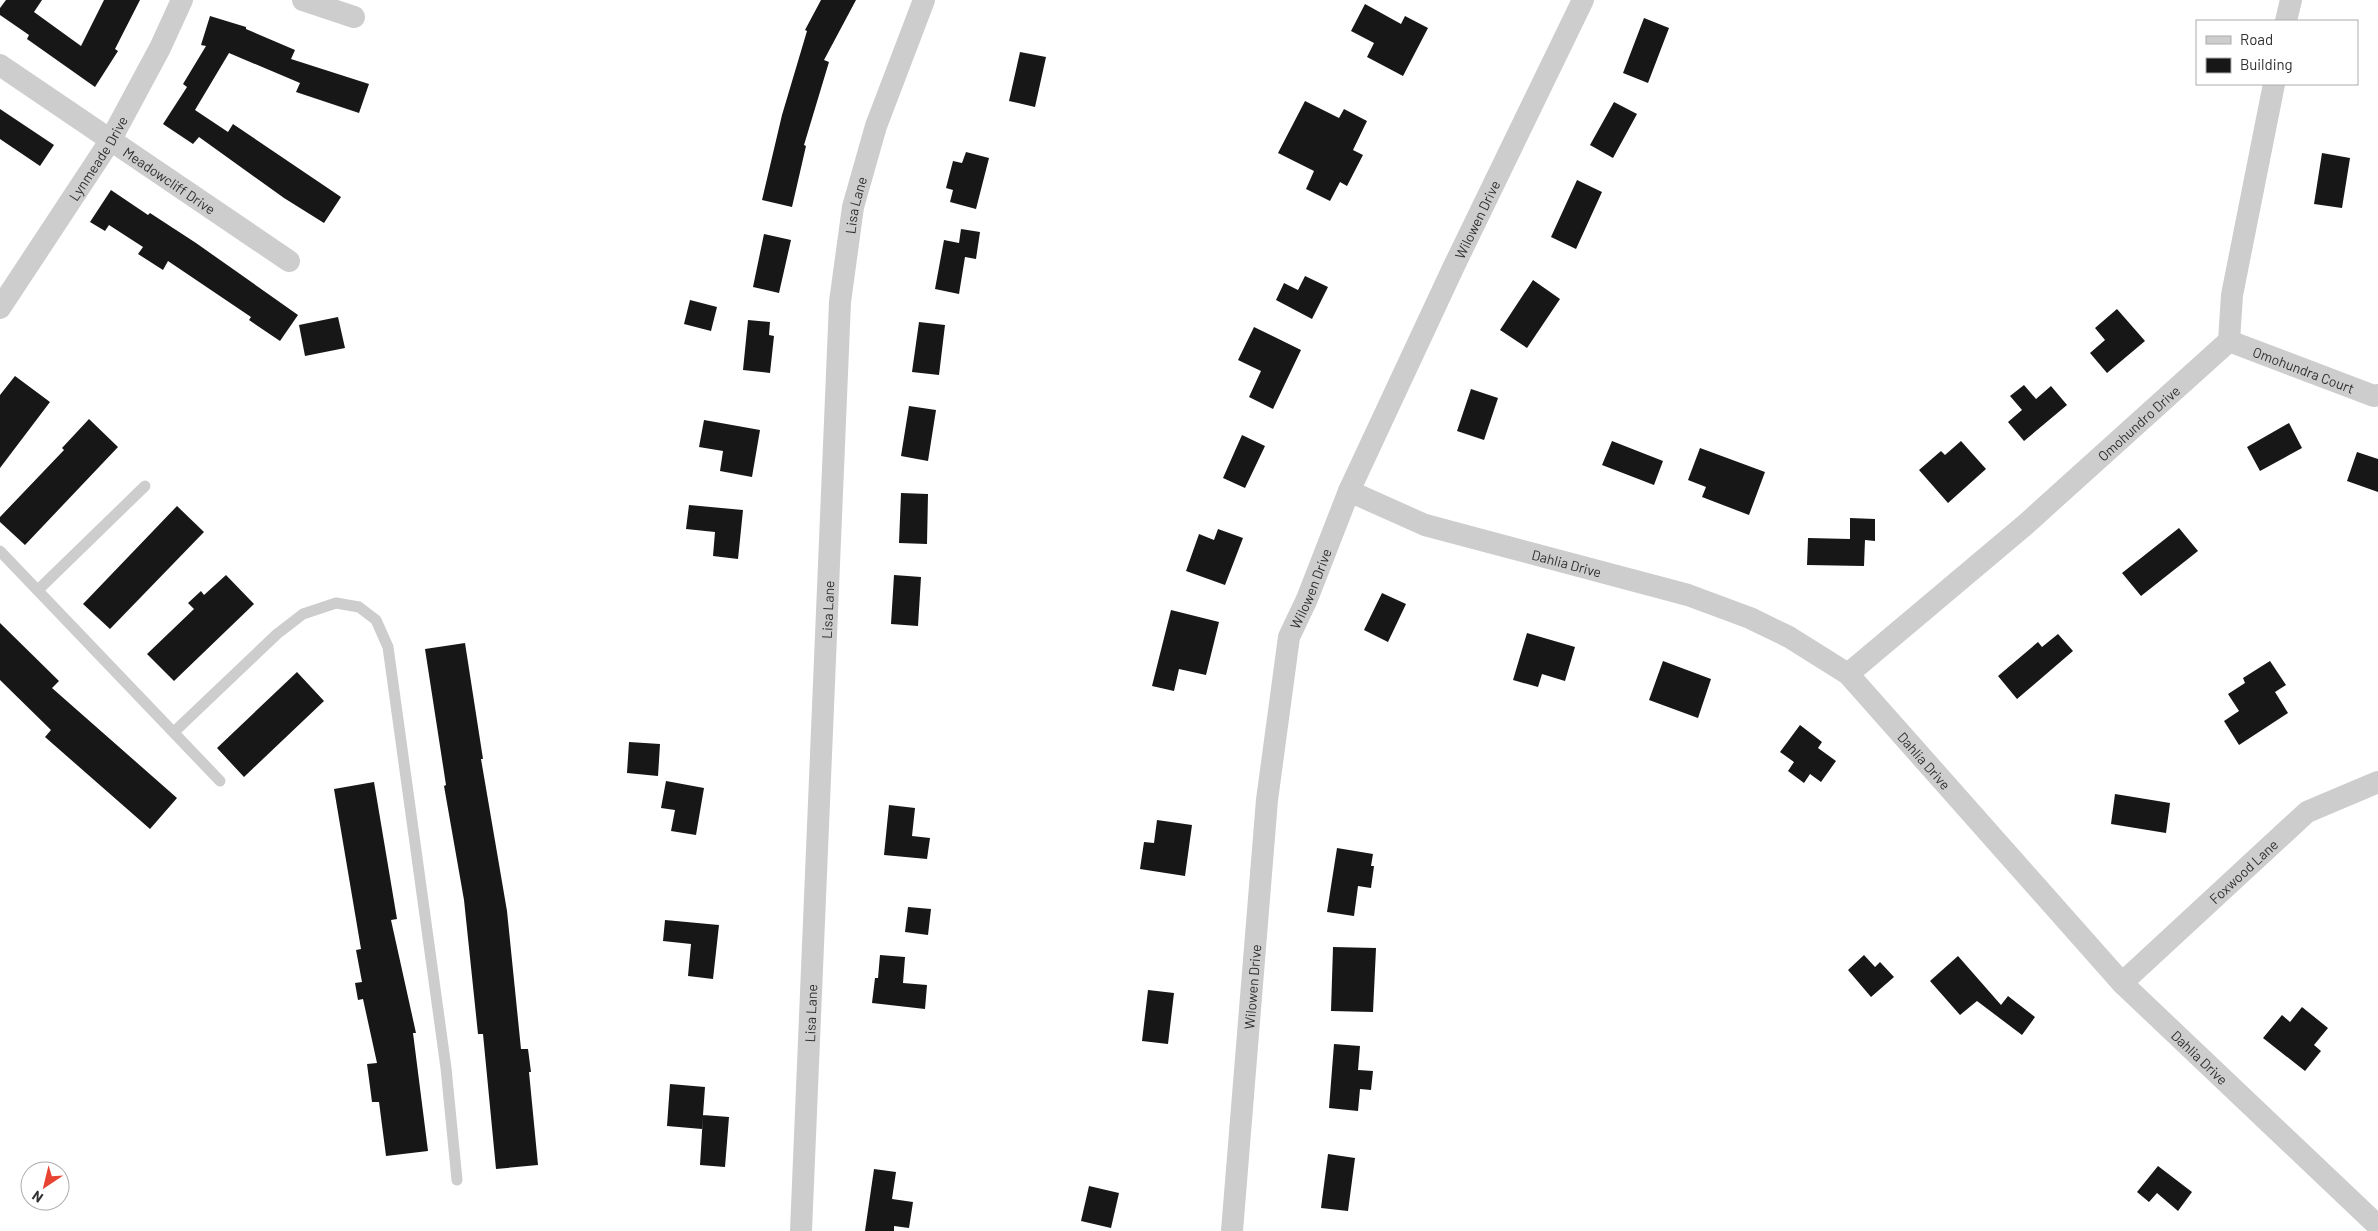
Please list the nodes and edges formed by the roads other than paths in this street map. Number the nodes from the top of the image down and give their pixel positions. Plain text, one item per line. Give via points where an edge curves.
1 (182, 0) edge
2 (303, 0) edge
3 (924, 0) edge
4 (1583, 0) edge
5 (2290, 0) edge
6 (354, 18) dead end
7 (2286, 20) edge
8 (0, 65) edge
9 (2274, 85) edge
10 (110, 141) junction
11 (289, 261) dead end
12 (0, 308) edge
13 (2229, 341) junction
14 (2378, 396) edge
15 (145, 486) dead end
16 (1349, 491) junction
17 (0, 551) edge
18 (38, 590) junction
19 (1848, 674) junction
20 (174, 732) junction
21 (220, 781) dead end
22 (2378, 782) edge
23 (2122, 983) junction
24 (457, 1180) dead end
25 (2378, 1226) edge
26 (801, 1231) edge
27 (1232, 1231) edge

1 - 10 street, Lynmeade Drive
2 - 6 street
3 - 26 street, Lisa Lane via 876,126 855,198 840,302
4 - 16 street, Wilowen Drive
5 - 7 street
8 - 10 street, Meadowcliff Drive
9 - 13 street via 2232,296
10 - 11 street, Meadowcliff Drive
10 - 12 street, Lynmeade Drive
13 - 14 street, Omohundra Court
13 - 19 street, Omohundro Drive via 2025,525
15 - 18 lane
16 - 19 street, Dahlia Drive via 1425,525 1688,595 1750,618 1789,637
16 - 27 street, Wilowen Drive via 1289,637 1267,800
17 - 18 lane
18 - 20 lane
19 - 23 street, Dahlia Drive
20 - 21 lane
20 - 24 lane via 277,634 303,614 336,603 359,607 376,620 388,648 446,1068
22 - 23 street, Foxwood Lane via 2307,812
23 - 25 street, Dahlia Drive

